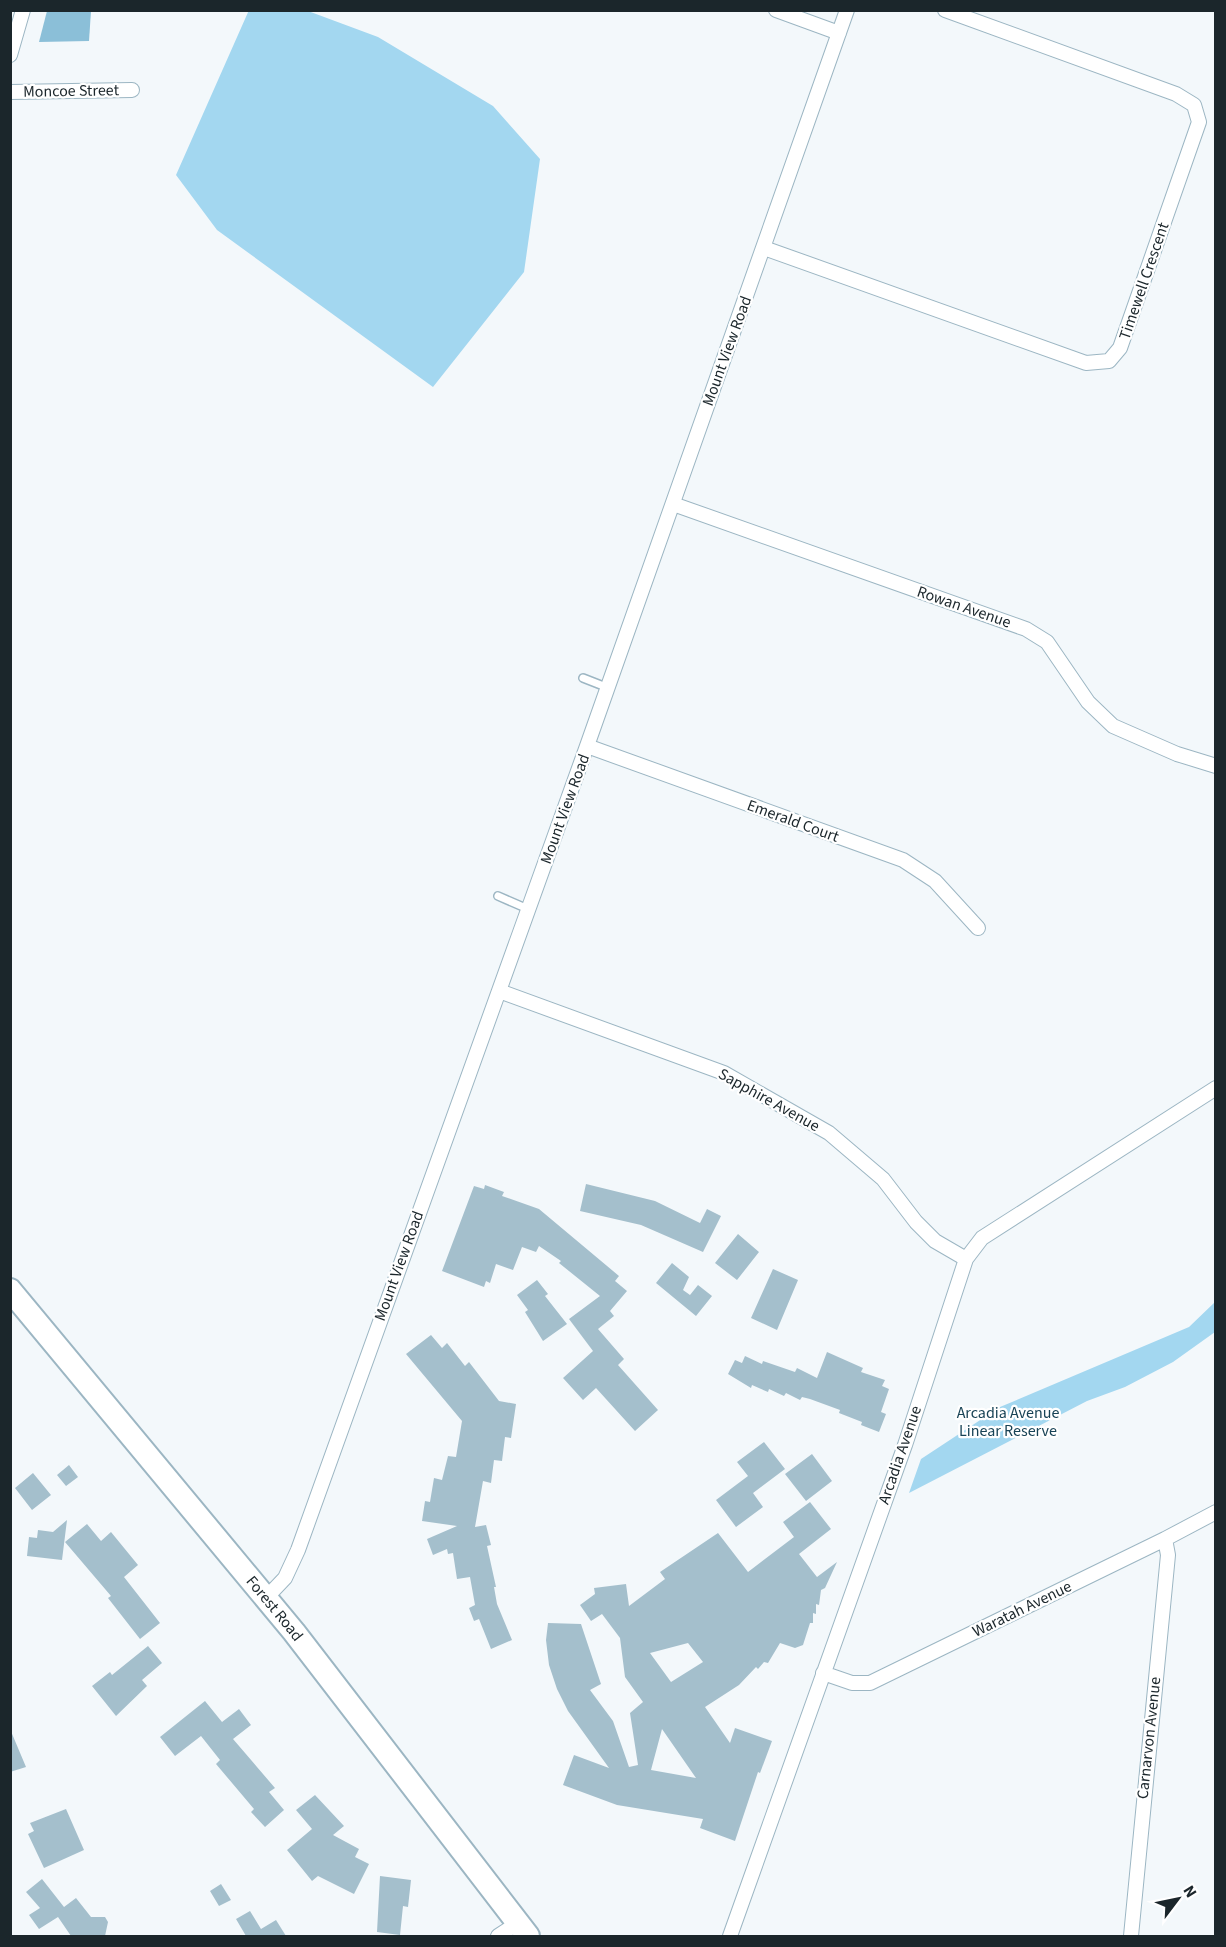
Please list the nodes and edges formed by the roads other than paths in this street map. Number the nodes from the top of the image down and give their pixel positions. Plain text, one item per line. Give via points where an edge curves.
1 (23, 10) edge
2 (776, 10) edge
3 (847, 10) edge
4 (945, 10) edge
5 (839, 33) junction
6 (10, 55) edge
7 (132, 90) dead end
8 (10, 92) edge
9 (764, 248) junction
10 (673, 504) junction
11 (583, 678) dead end
12 (606, 687) junction
13 (587, 746) junction
14 (1215, 766) edge
15 (498, 896) dead end
16 (528, 909) junction
17 (978, 928) dead end
18 (499, 991) junction
19 (1215, 1088) edge
20 (966, 1259) junction
21 (10, 1290) edge
22 (1215, 1512) edge
23 (1165, 1539) junction
24 (266, 1598) junction
25 (823, 1673) junction
26 (523, 1930) edge
27 (498, 1936) edge
28 (729, 1936) edge
29 (1131, 1936) edge

1 - 6 street
2 - 5 street
3 - 5 street, Mount View Road
4 - 9 street, Timewell Crescent via 1176,94 1194,105 1199,122 1120,348 1109,361 1086,363
5 - 9 street, Mount View Road
7 - 8 street, Moncoe Street
9 - 10 street, Mount View Road
10 - 12 street, Mount View Road
10 - 14 street, Rowan Avenue via 1026,629 1047,642 1088,702 1113,726
11 - 12 lane
12 - 13 street, Mount View Road
13 - 16 street, Mount View Road
13 - 17 street, Emerald Court via 903,860 935,881
15 - 16 lane
16 - 18 street, Mount View Road
18 - 20 street, Sapphire Avenue via 724,1073 829,1133 883,1179 915,1222 935,1241
18 - 24 street, Mount View Road via 298,1550 285,1578
19 - 20 street, Arcadia Avenue via 982,1238
20 - 25 street, Arcadia Avenue via 905,1445
21 - 24 main road, Forest Road
22 - 23 street, Waratah Avenue
23 - 25 street, Waratah Avenue via 870,1683 852,1683
23 - 29 street, Carnarvon Avenue via 1167,1555
24 - 26 main road, Forest Road
25 - 28 street, Arcadia Avenue
26 - 27 street

